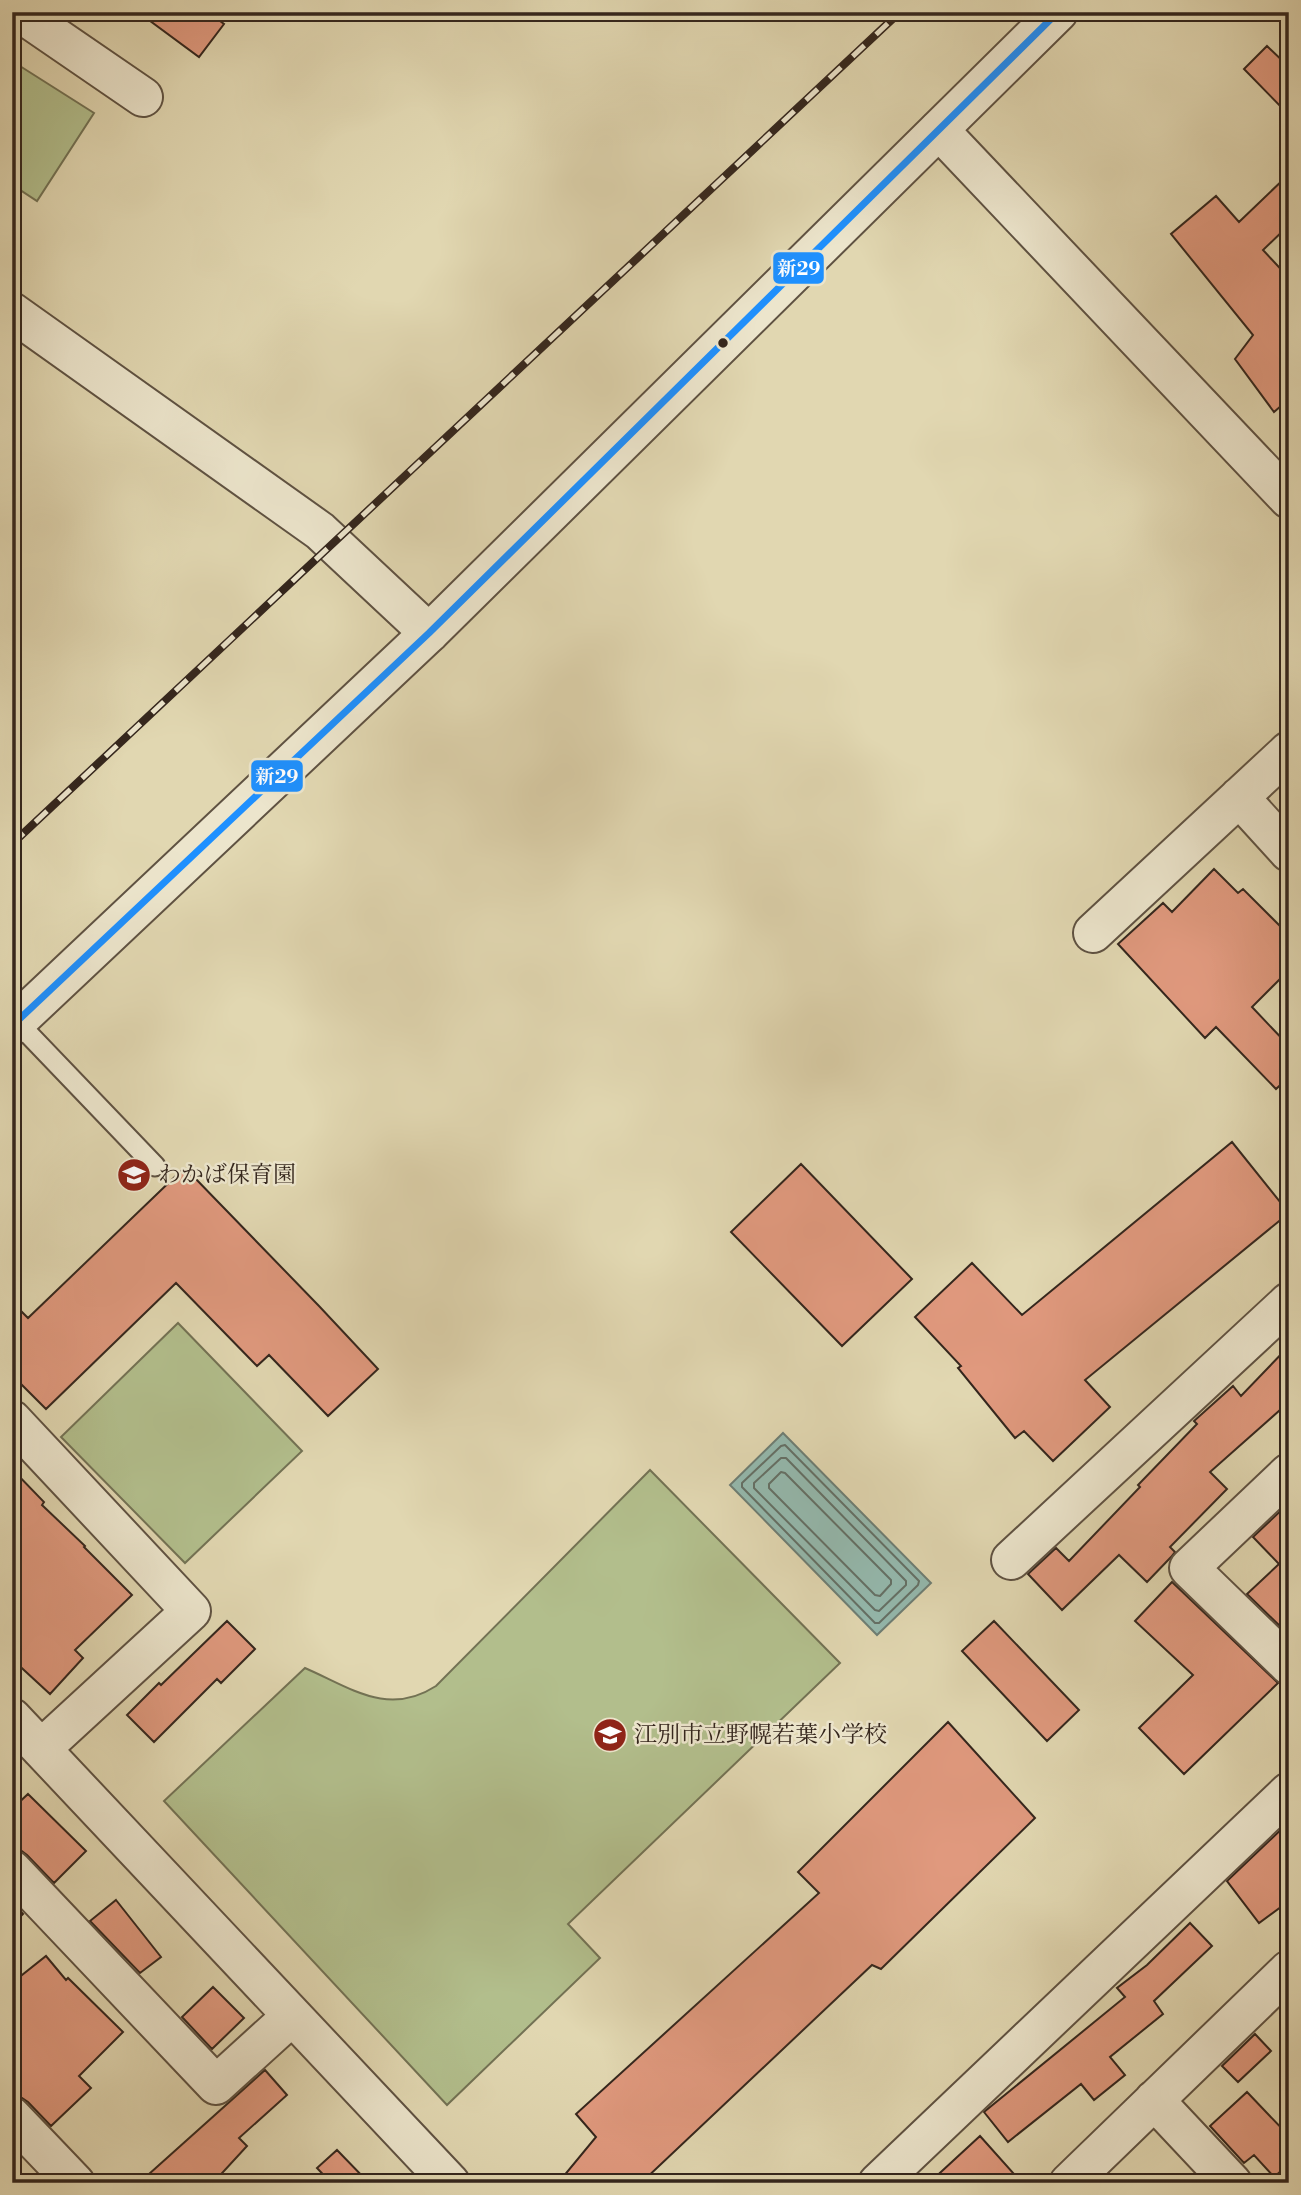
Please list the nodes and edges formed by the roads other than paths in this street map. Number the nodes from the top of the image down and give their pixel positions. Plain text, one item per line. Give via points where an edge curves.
1 (19, 12) edge
2 (1058, 12) edge
3 (143, 97) dead end
4 (939, 130) junction
5 (12, 312) edge
6 (1289, 499) edge
7 (429, 634) junction
8 (1289, 751) edge
9 (1239, 797) junction
10 (1289, 852) edge
11 (1094, 933) dead end
12 (14, 1024) edge
13 (155, 1166) dead end
14 (1289, 1302) edge
15 (12, 1420) edge
16 (1289, 1473) edge
17 (1011, 1560) dead end
18 (1289, 1665) edge
19 (12, 1718) edge
20 (41, 1749) junction
21 (1289, 1792) edge
22 (12, 1870) edge
23 (1289, 1970) edge
24 (292, 2016) junction
25 (1154, 2100) junction
26 (12, 2117) edge
27 (75, 2183) edge
28 (450, 2183) edge
29 (878, 2183) edge
30 (1069, 2183) edge
31 (1232, 2183) edge

1 - 3 street
2 - 4 street
4 - 6 street
4 - 7 street
5 - 7 street via 320,531
7 - 12 street
8 - 9 street
9 - 10 street
9 - 11 street
12 - 13 lane
14 - 17 street
15 - 20 street via 191,1611
16 - 18 street via 1189,1569
19 - 20 street
20 - 24 street
21 - 29 street
22 - 24 street via 215,2085
23 - 25 street
24 - 28 street
25 - 30 street
25 - 31 street
26 - 27 street

